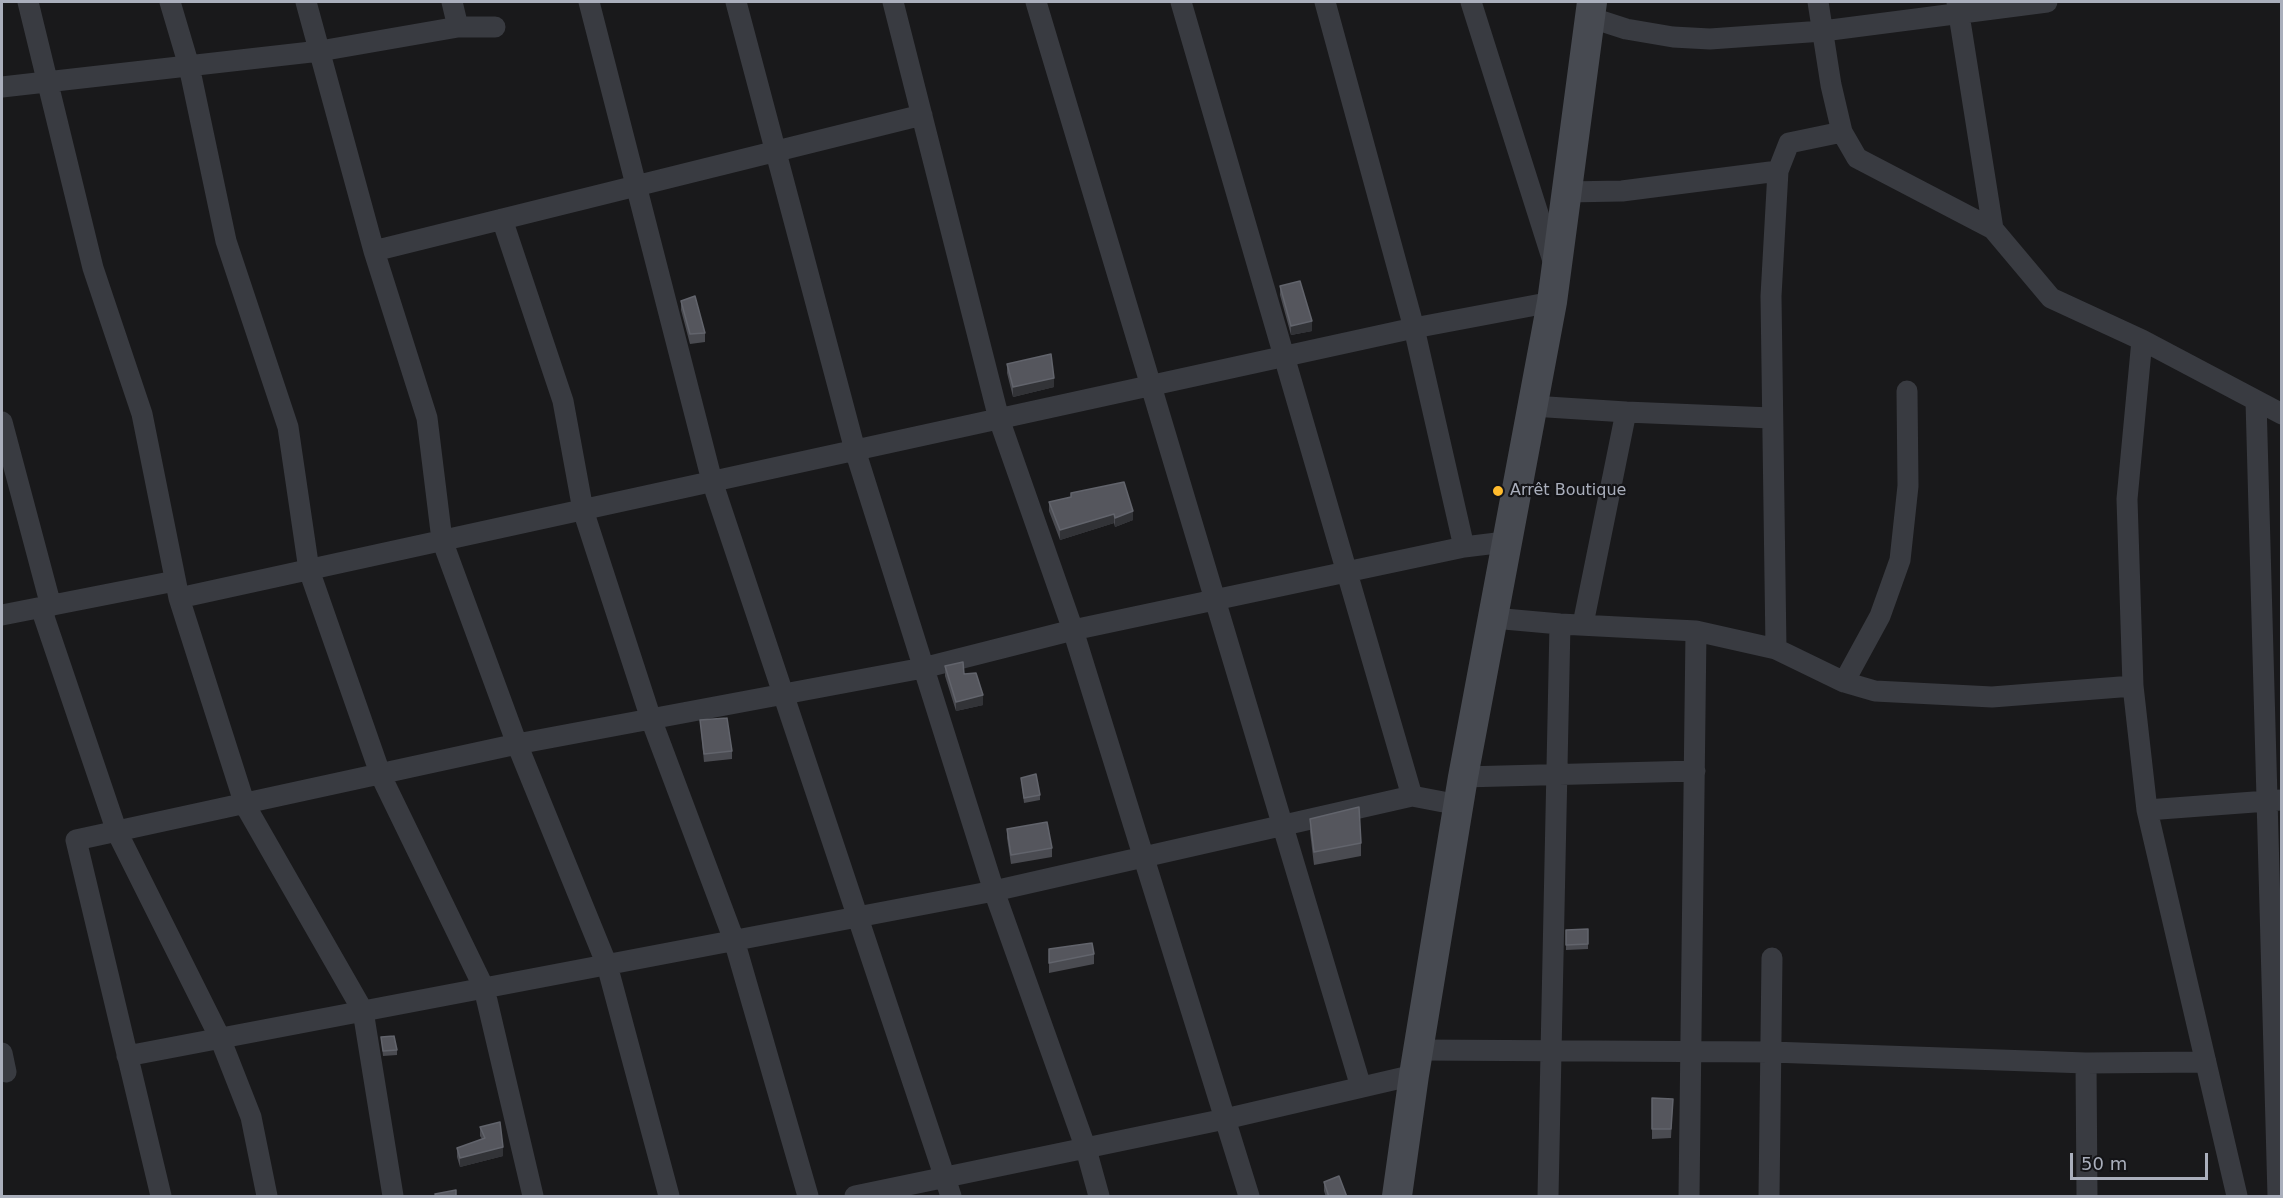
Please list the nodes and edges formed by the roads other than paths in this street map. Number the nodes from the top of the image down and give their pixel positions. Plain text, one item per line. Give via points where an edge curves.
1 (28, 2) edge
2 (170, 2) edge
3 (306, 2) edge
4 (452, 2) edge
5 (589, 2) edge
6 (736, 2) edge
7 (893, 2) edge
8 (1036, 2) edge
9 (1181, 2) edge
10 (1325, 2) edge
11 (1471, 2) edge
12 (1818, 2) edge
13 (2047, 2) edge
14 (1958, 8) edge
15 (1591, 9) edge
16 (458, 27) junction
17 (495, 27) dead end
18 (1823, 31) junction
19 (320, 51) junction
20 (189, 66) junction
21 (47, 82) junction
22 (2, 87) edge
23 (922, 115) junction
24 (1842, 132) junction
25 (776, 152) junction
26 (1778, 171) junction
27 (636, 186) junction
28 (1566, 192) junction
29 (502, 219) junction
30 (1993, 229) junction
31 (374, 251) junction
32 (1556, 270) junction
33 (1552, 302) junction
34 (1414, 327) junction
35 (2142, 340) junction
36 (1284, 357) junction
37 (1151, 385) junction
38 (1906, 391) dead end
39 (2256, 401) junction
40 (1532, 406) junction
41 (1626, 412) junction
42 (2282, 414) edge
43 (1771, 418) junction
44 (999, 419) junction
45 (2, 422) edge
46 (855, 450) junction
47 (712, 481) junction
48 (583, 510) junction
49 (442, 540) junction
50 (1505, 542) junction
51 (1464, 547) junction
52 (309, 570) junction
53 (1347, 572) junction
54 (177, 589) junction
55 (1215, 600) junction
56 (46, 607) junction
57 (2, 615) edge
58 (1493, 618) junction
59 (1560, 624) junction
60 (1583, 624) junction
61 (1073, 630) junction
62 (1696, 631) junction
63 (1776, 649) junction
64 (923, 668) junction
65 (1844, 682) junction
66 (2133, 686) junction
67 (782, 694) junction
68 (651, 719) junction
69 (517, 744) junction
70 (1695, 771) junction
71 (1558, 774) junction
72 (381, 776) junction
73 (1461, 791) junction
74 (1412, 796) junction
75 (2274, 800) edge
76 (245, 805) junction
77 (2147, 810) junction
78 (1283, 826) junction
79 (117, 832) junction
80 (1144, 857) junction
81 (994, 891) junction
82 (859, 917) junction
83 (734, 940) junction
84 (1772, 958) dead end
85 (607, 965) junction
86 (484, 988) junction
87 (363, 1011) junction
88 (220, 1038) junction
89 (1553, 1051) junction
90 (1691, 1052) junction
91 (1771, 1052) junction
92 (127, 1056) junction
93 (1415, 1062) junction
94 (2206, 1062) junction
95 (2086, 1063) junction
96 (1361, 1087) junction
97 (1225, 1119) junction
98 (1086, 1149) junction
99 (949, 1188) edge
100 (161, 1197) edge
101 (267, 1197) edge
102 (393, 1197) edge
103 (533, 1197) edge
104 (669, 1197) edge
105 (808, 1197) edge
106 (855, 1197) edge
107 (1099, 1197) edge
108 (1249, 1197) edge
109 (1397, 1197) edge
110 (1548, 1197) edge
111 (1689, 1197) edge
112 (1769, 1197) edge
113 (2087, 1197) edge
114 (2237, 1197) edge
115 (2278, 1197) edge

1 - 21 street
2 - 20 street
3 - 19 street
4 - 16 street
5 - 27 street
6 - 25 street
7 - 23 street
8 - 37 street
9 - 36 street
10 - 34 street
11 - 32 street
12 - 18 street
13 - 14 street
14 - 18 street
14 - 30 street
15 - 18 street via 1626,29 1673,37 1710,39
15 - 28 main road
16 - 17 street
16 - 19 street
18 - 24 street
19 - 20 street
19 - 31 street
20 - 21 street
20 - 52 street via 226,241 288,427
21 - 22 street
21 - 54 street via 93,268 142,414
23 - 25 street
23 - 44 street
24 - 26 street via 1789,143
24 - 30 street via 1857,158
25 - 27 street
25 - 46 street
26 - 28 street via 1633,190
26 - 43 street via 1771,296
27 - 29 street
27 - 47 street
28 - 32 main road
29 - 31 street
29 - 48 street via 563,400
30 - 35 street via 2051,298
31 - 49 street via 427,418
32 - 33 main road
33 - 34 street
33 - 40 main road
34 - 36 street
34 - 51 street
35 - 39 street
35 - 66 street via 2127,500
36 - 37 street
36 - 53 street
37 - 44 street
37 - 55 street
38 - 65 street via 1908,486 1900,560 1880,616
39 - 42 street
39 - 75 street
40 - 41 street
40 - 50 main road
41 - 43 street
41 - 60 street
43 - 63 street
44 - 46 street
44 - 61 street
45 - 56 street
46 - 47 street
46 - 64 street
47 - 48 street
47 - 67 street
48 - 49 street
48 - 68 street
49 - 52 street
49 - 69 street
50 - 51 street
50 - 58 main road
51 - 53 street
52 - 54 street
52 - 72 street
53 - 55 street
53 - 74 street
54 - 56 street
54 - 76 street
55 - 61 street
55 - 78 street
56 - 57 street
56 - 79 street
58 - 59 street
58 - 73 main road
59 - 60 street
59 - 71 street
60 - 62 street
61 - 64 street
61 - 80 street
62 - 63 street
62 - 70 street
63 - 65 street
64 - 67 street
64 - 81 street
65 - 66 street via 1875,692 1992,697
66 - 77 street
67 - 68 street
67 - 82 street
68 - 69 street
68 - 83 street
69 - 72 street
69 - 85 street
70 - 71 street
70 - 90 street
71 - 73 street
71 - 89 street
72 - 76 street
72 - 86 street
73 - 74 street
73 - 93 main road
74 - 78 street
75 - 77 street
75 - 115 street
76 - 79 street
76 - 87 street
77 - 94 street
78 - 80 street
78 - 96 street
79 - 88 street
79 - 92 street via 75,840
80 - 81 street
80 - 97 street
81 - 82 street
81 - 98 street
82 - 83 street
82 - 99 street
83 - 85 street
83 - 105 street
84 - 91 street
85 - 86 street
85 - 104 street
86 - 87 street
86 - 103 street
87 - 88 street
87 - 102 street
88 - 92 street
88 - 101 street via 251,1117
89 - 90 street
89 - 93 street
89 - 110 street
90 - 91 street
90 - 111 street
91 - 95 street
91 - 112 street
92 - 100 street
93 - 96 street
93 - 109 main road
94 - 95 street
94 - 114 street
95 - 113 street
96 - 97 street
97 - 98 street
97 - 108 street
98 - 99 street
98 - 107 street
99 - 106 street

